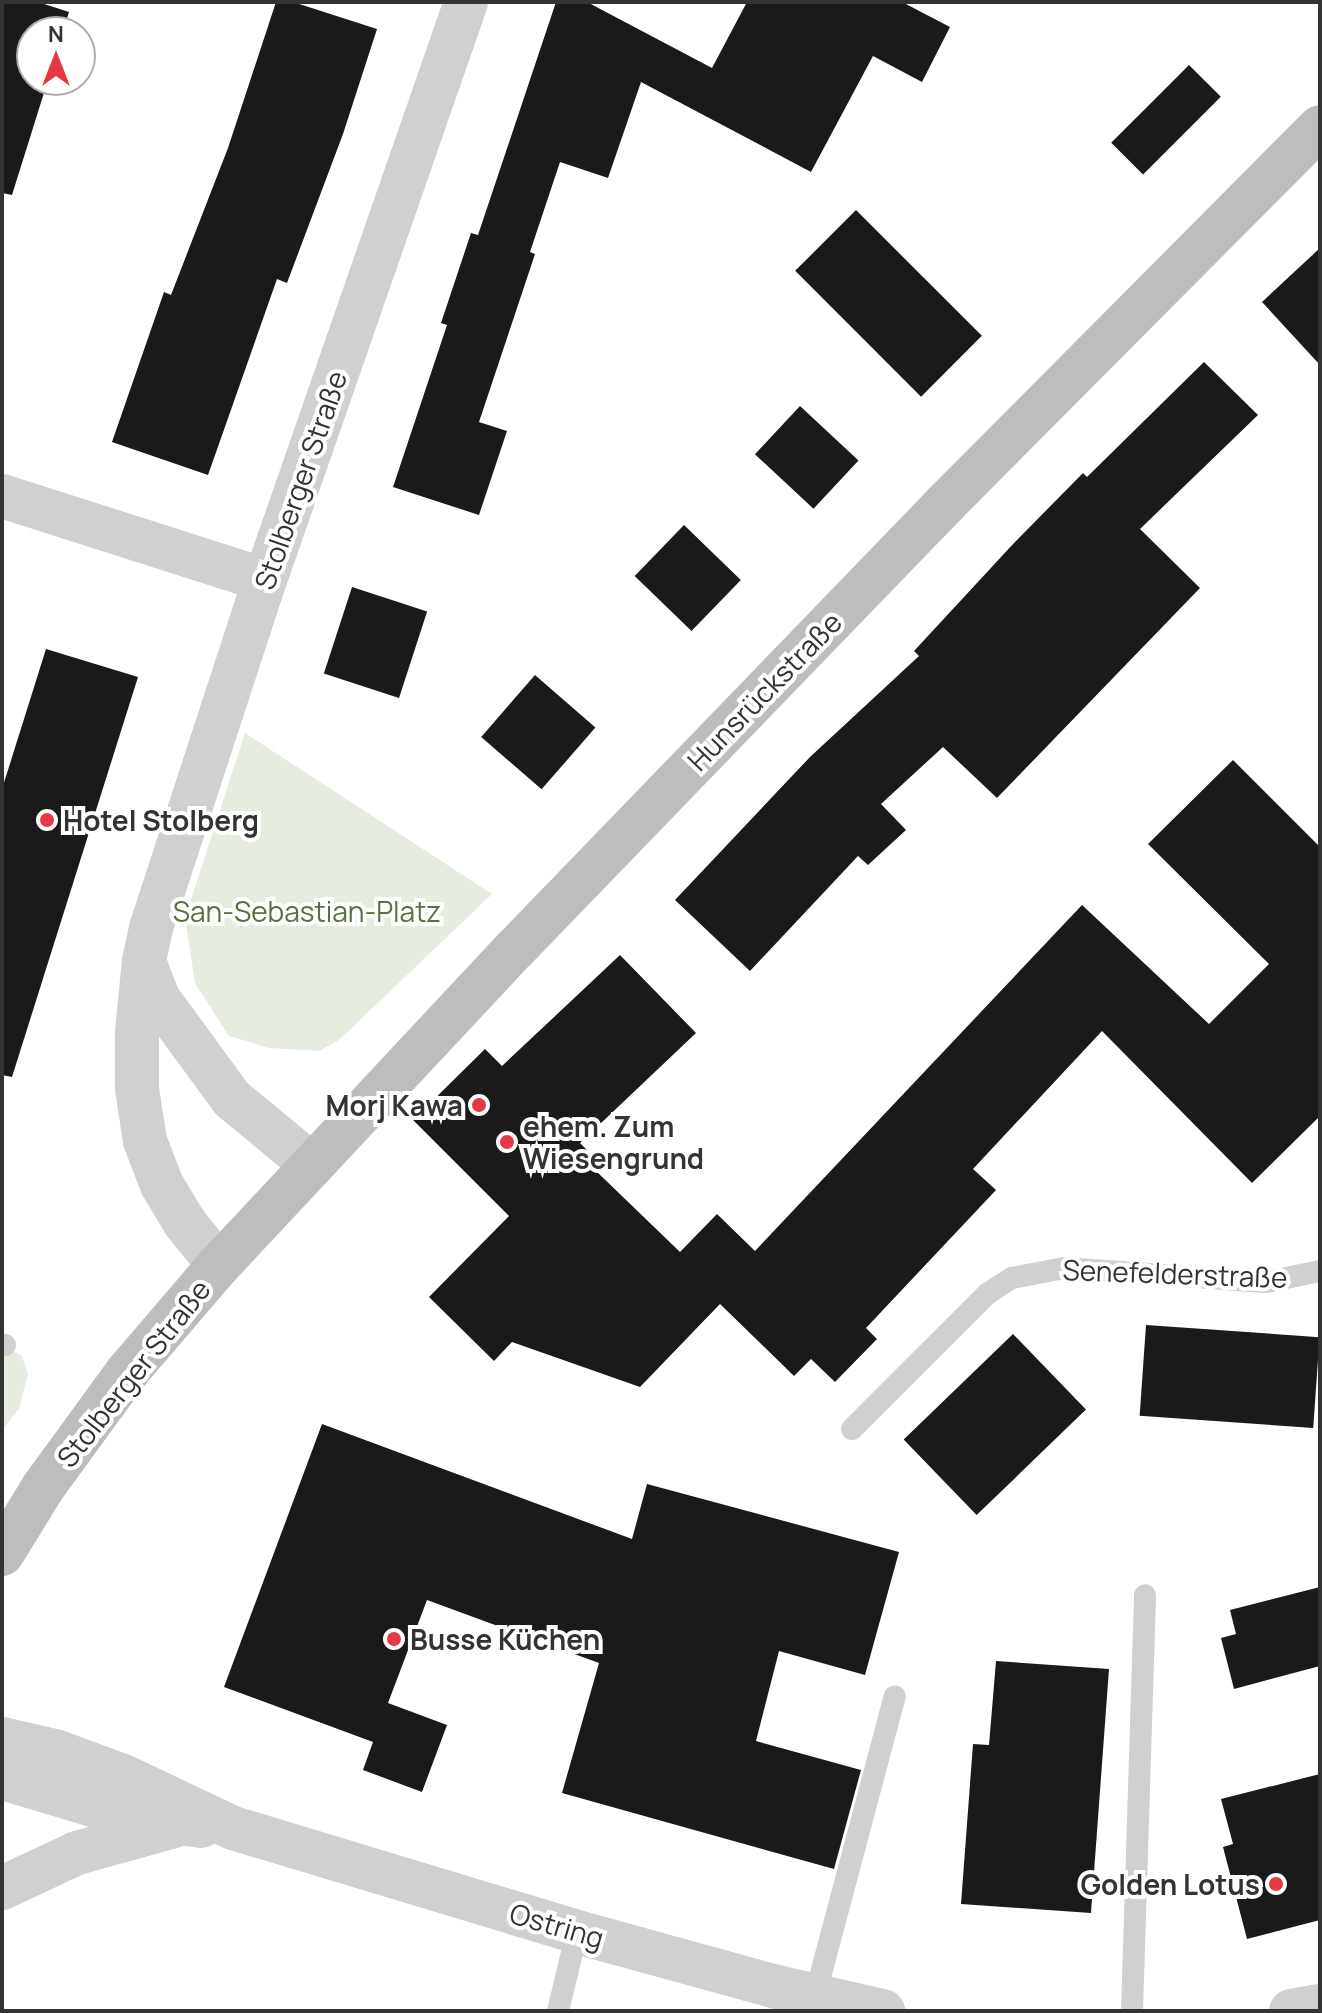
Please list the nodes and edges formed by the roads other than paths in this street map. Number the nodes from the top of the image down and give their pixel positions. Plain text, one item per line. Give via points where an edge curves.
1 (466, 2) edge
2 (1320, 127) edge
3 (2, 496) edge
4 (265, 580) junction
5 (144, 961) junction
6 (312, 1165) junction
7 (219, 1265) junction
8 (1320, 1271) edge
9 (852, 1429) dead end
10 (2, 1554) edge
11 (1145, 1595) dead end
12 (895, 1696) dead end
13 (2, 1739) edge
14 (2, 1778) edge
15 (178, 1825) junction
16 (233, 1828) junction
17 (2, 1888) edge
18 (577, 1932) junction
19 (815, 1996) junction
20 (1320, 2006) edge
21 (558, 2011) edge
22 (883, 2011) edge
23 (1132, 2011) edge
24 (1291, 2011) edge

1 - 4 street, Stolberger Straße
2 - 6 main road, Hunsrückstraße via 913,537
3 - 4 street
4 - 5 street, Stolberger Straße
5 - 6 street via 158,998 232,1099
5 - 7 street, Stolberger Straße via 137,1089 145,1141 162,1185
6 - 7 main road, Hunsrückstraße
7 - 10 main road, Stolberger Straße via 128,1371
8 - 9 lane, Senefelderstraße via 1266,1282 1064,1268 1012,1278 987,1294
11 - 23 lane
12 - 19 lane
13 - 16 street, Ostring via 55,1751 123,1776
14 - 15 street, Ostring
15 - 16 street, Ostring
15 - 17 street via 77,1853
16 - 18 street, Ostring
18 - 19 street, Ostring
18 - 21 lane
19 - 22 street, Ostring
20 - 24 street

